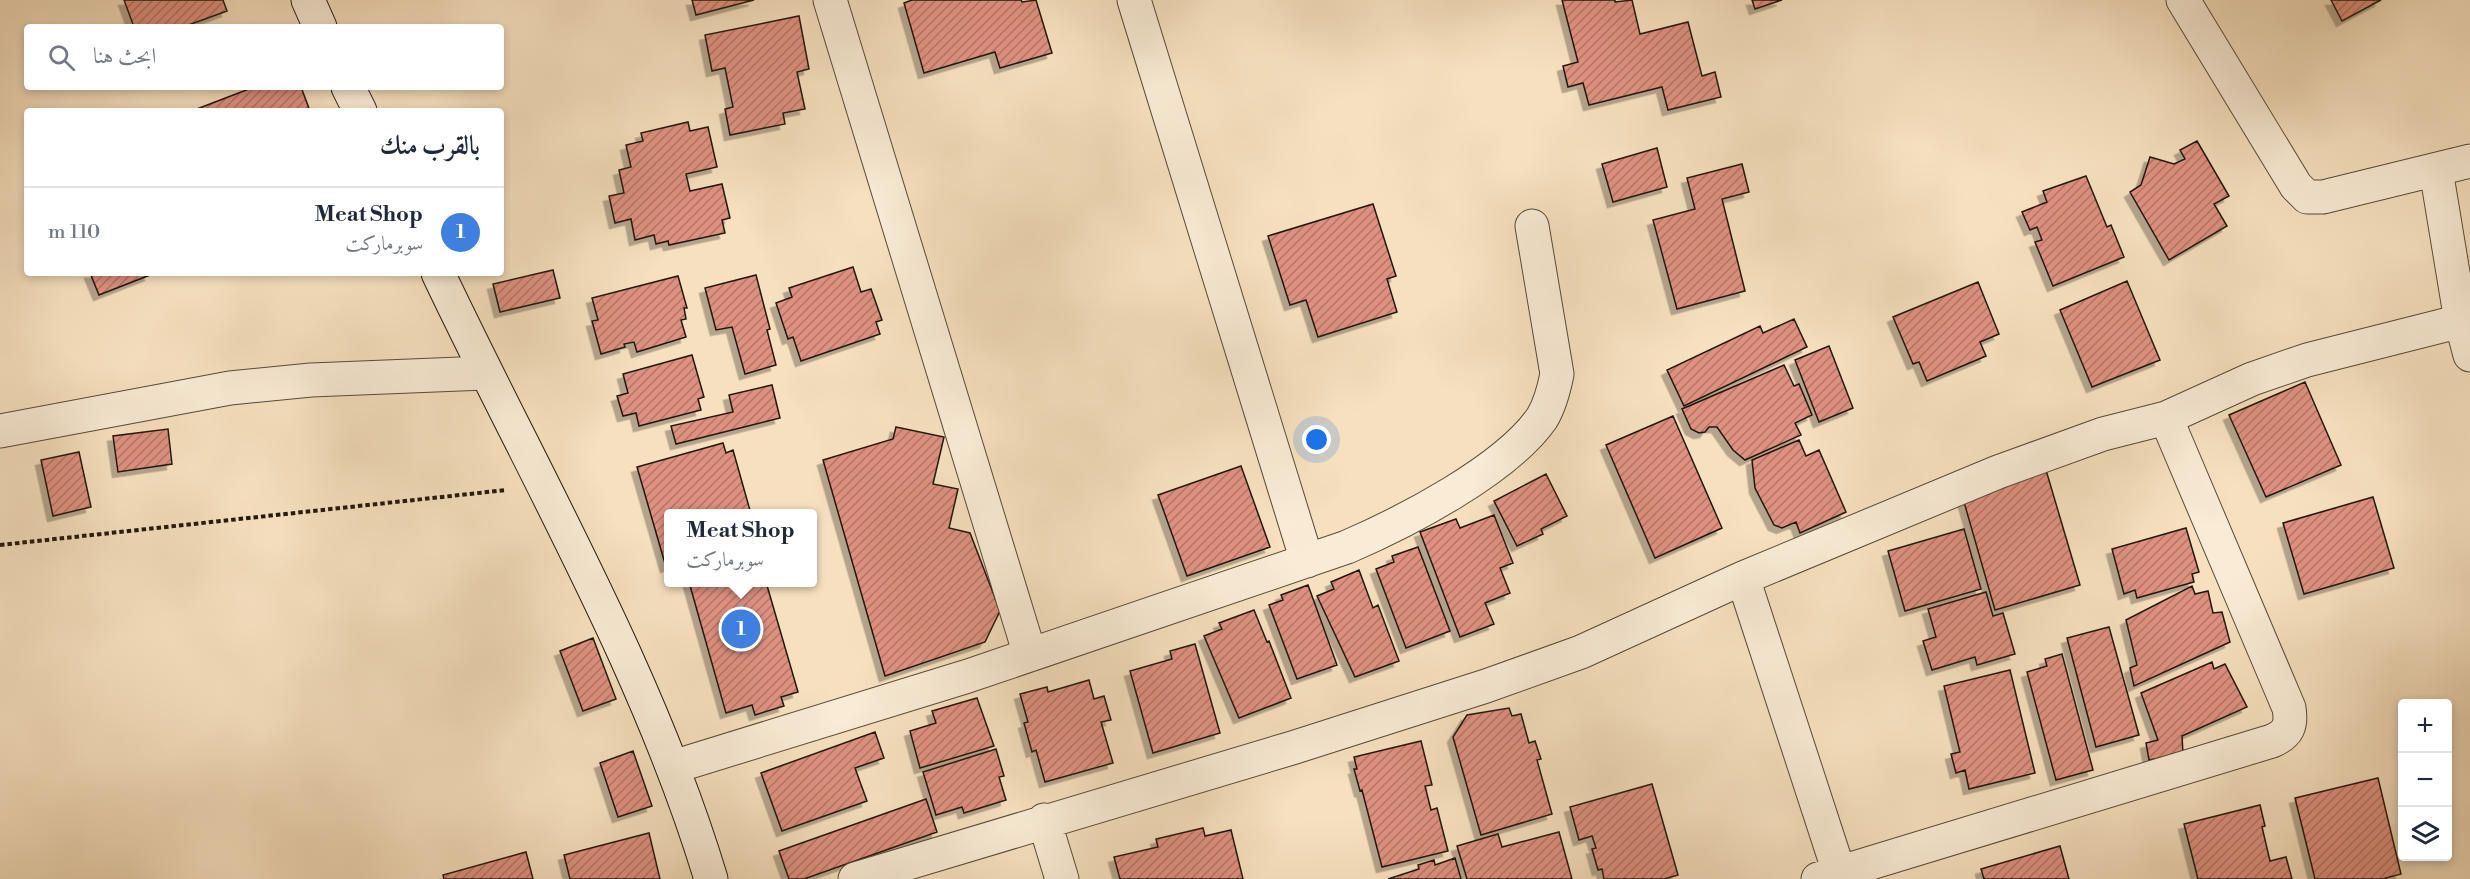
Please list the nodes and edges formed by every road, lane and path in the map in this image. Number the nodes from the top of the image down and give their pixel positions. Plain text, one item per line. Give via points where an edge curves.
1 (308, 0) edge
2 (830, 0) edge
3 (1134, 0) edge
4 (2183, 0) edge
5 (319, 24) edge
6 (350, 90) edge
7 (358, 108) edge
8 (2470, 160) edge
9 (2436, 170) junction
10 (1532, 226) dead end
11 (439, 276) edge
12 (2462, 321) junction
13 (2470, 355) edge
14 (485, 373) junction
15 (2166, 417) junction
16 (0, 431) edge
17 (543, 486) junction
18 (0, 545) edge
19 (1307, 561) junction
20 (1743, 578) junction
21 (1030, 655) junction
22 (673, 767) junction
23 (1044, 820) junction
24 (1829, 876) edge
25 (711, 879) edge
26 (855, 879) edge
27 (1062, 879) edge

1 - 5 street
2 - 21 street
3 - 19 street
4 - 9 street via 2296,186 2307,197 2323,197
6 - 7 street
8 - 9 street
9 - 12 street
10 - 19 street via 1557,374 1543,416 1518,446 1450,492 1375,535
11 - 14 street
12 - 13 street
12 - 15 street via 2307,360
14 - 16 street via 311,380 230,388
14 - 17 street
15 - 20 street via 2103,434 1998,472
15 - 24 street via 2289,708 2289,729 2272,741
17 - 18 path
17 - 22 street
19 - 21 street
20 - 23 street via 1581,652 1486,686 1293,748
20 - 24 street
21 - 22 street
22 - 25 street
23 - 26 street
23 - 27 street

